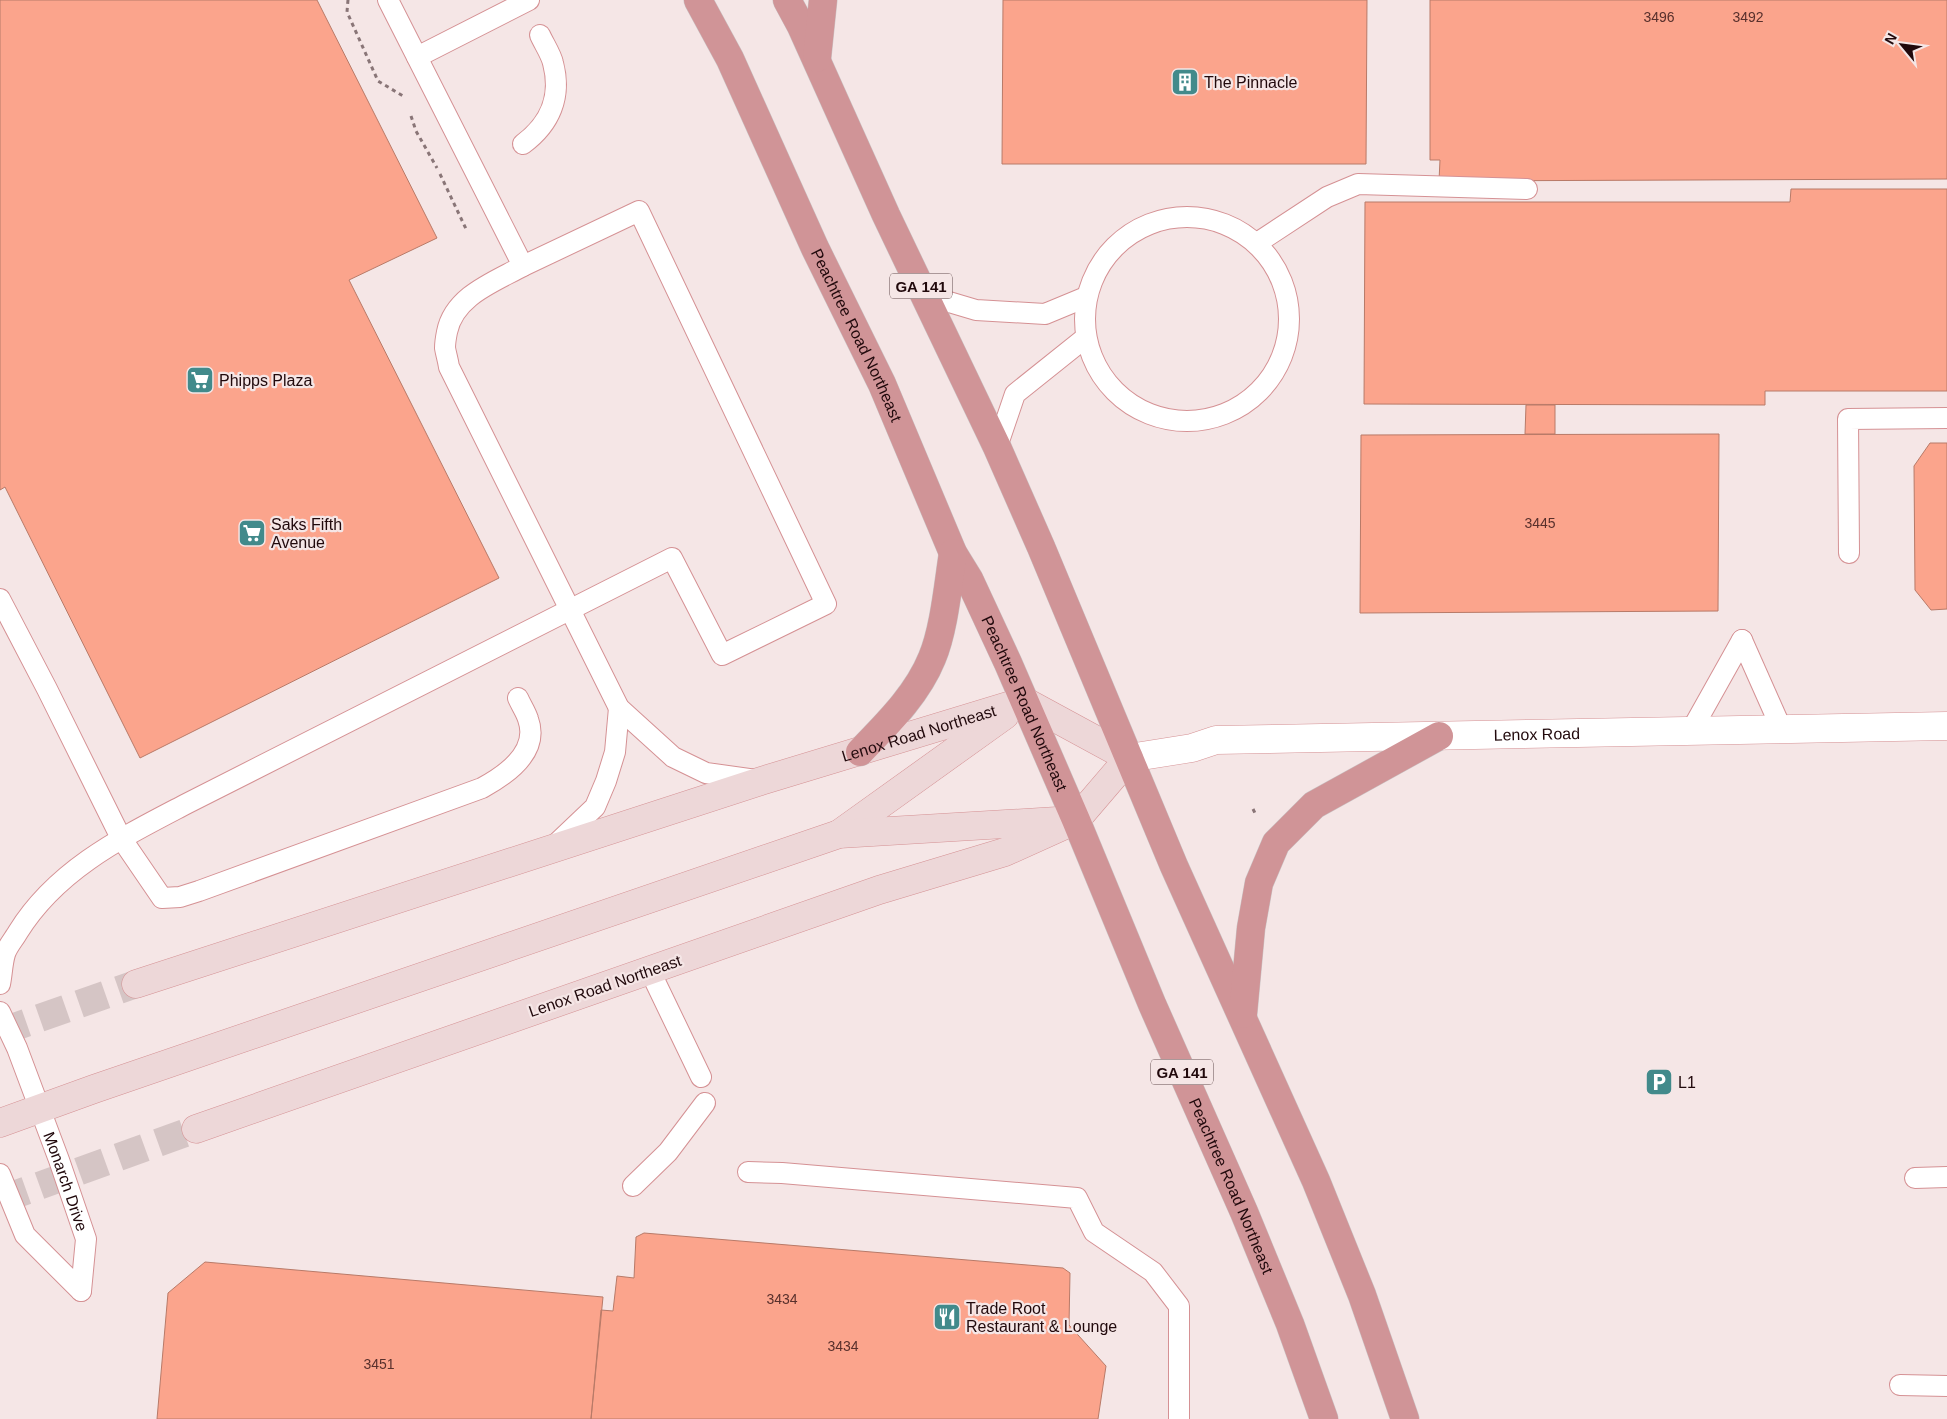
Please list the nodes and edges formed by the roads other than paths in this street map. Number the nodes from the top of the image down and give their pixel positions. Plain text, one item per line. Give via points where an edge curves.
1 (529, 0) edge
2 (698, 0) edge
3 (787, 0) edge
4 (823, 0) edge
5 (394, 2) edge
6 (540, 35) dead end
7 (417, 57) junction
8 (816, 60) junction
9 (523, 144) dead end
10 (1527, 189) dead end
11 (1256, 243) junction
12 (523, 266) junction
13 (919, 283) junction
14 (1086, 297) junction
15 (1085, 338) junction
16 (1947, 418) edge
17 (997, 446) junction
18 (953, 553) junction
19 (1849, 553) dead end
20 (0, 599) edge
21 (570, 608) junction
22 (518, 698) dead end
23 (1024, 701) junction
24 (618, 708) junction
25 (1947, 726) edge
26 (1782, 730) junction
27 (1692, 731) junction
28 (1439, 736) junction
29 (860, 752) junction
30 (1129, 758) junction
31 (761, 781) junction
32 (1076, 820) junction
33 (839, 834) junction
34 (121, 838) junction
35 (551, 849) junction
36 (650, 971) junction
37 (0, 984) edge
38 (136, 984) tunnel mouth
39 (0, 1012) edge
40 (1242, 1018) junction
41 (700, 1077) dead end
42 (705, 1103) dead end
43 (39, 1109) junction
44 (0, 1123) edge
45 (196, 1129) tunnel mouth
46 (748, 1172) dead end
47 (0, 1174) edge
48 (1947, 1176) edge
49 (1915, 1178) dead end
50 (633, 1186) dead end
51 (1900, 1385) dead end
52 (1947, 1386) edge
53 (1179, 1419) edge
54 (1324, 1419) edge
55 (1405, 1419) edge

1 - 7 lane
2 - 18 highway, Peachtree Road Northeast / GA 141 via 730,59 815,248 882,384
3 - 8 highway, GA 141
4 - 8 highway
5 - 7 lane
6 - 9 lane via 553,62 556,85 547,122
7 - 12 lane
8 - 13 highway, GA 141
10 - 11 lane via 1358,184 1327,197
11 - 14 lane via 1232,226 1202,217 1171,217 1142,227 1117,244 1098,269
11 - 15 lane via 1279,276 1286,294 1289,324 1284,352 1270,379 1246,403 1215,418 1181,422 1148,414 1119,397 1097,370
12 - 21 lane via 485,287 458,307 449,325 445,346 449,367
12 - 21 lane via 640,211 826,604 722,655 672,558
13 - 14 lane via 939,299 976,310 1045,314
13 - 17 highway, GA 141
14 - 15 lane
15 - 17 lane via 1015,394
16 - 19 lane via 1848,419
17 - 30 highway, GA 141
18 - 23 highway, Peachtree Road Northeast / GA 141 via 969,579
18 - 29 highway via 932,658 907,700
20 - 34 lane
21 - 24 lane
21 - 34 lane
22 - 34 lane via 529,720 530,734 521,758 504,776 482,788 199,891 162,898
23 - 29 main road, Lenox Road Northeast
23 - 30 main road
23 - 32 highway, Peachtree Road Northeast / GA 141
23 - 33 main road
24 - 31 lane via 672,757 706,773
24 - 35 lane via 615,752 595,807
25 - 26 street, Lenox Road
26 - 27 street, Lenox Road
26 - 27 lane via 1742,640
27 - 28 street, Lenox Road
28 - 30 street, Lenox Road via 1216,740 1192,748
28 - 40 highway via 1314,805 1276,843 1258,883
29 - 31 main road, Lenox Road Northeast
30 - 32 main road, Lenox Road Northeast
30 - 40 highway, GA 141
31 - 35 main road, Lenox Road Northeast
32 - 33 main road
32 - 36 main road, Lenox Road Northeast via 1005,852 879,890
32 - 54 highway, Peachtree Road Northeast / GA 141 via 1152,1004 1244,1212 1290,1324
33 - 43 main road
34 - 37 lane via 73,870 26,919 5,953
35 - 38 main road, Lenox Road Northeast
36 - 41 lane
36 - 45 main road, Lenox Road Northeast
39 - 43 lane
40 - 55 highway, GA 141 via 1305,1155 1355,1276
42 - 50 lane via 668,1152
43 - 44 main road
43 - 47 lane, Monarch Drive via 86,1239 81,1292 25,1236
46 - 53 lane via 1077,1198 1094,1232 1154,1272 1179,1306
48 - 49 lane
51 - 52 lane

